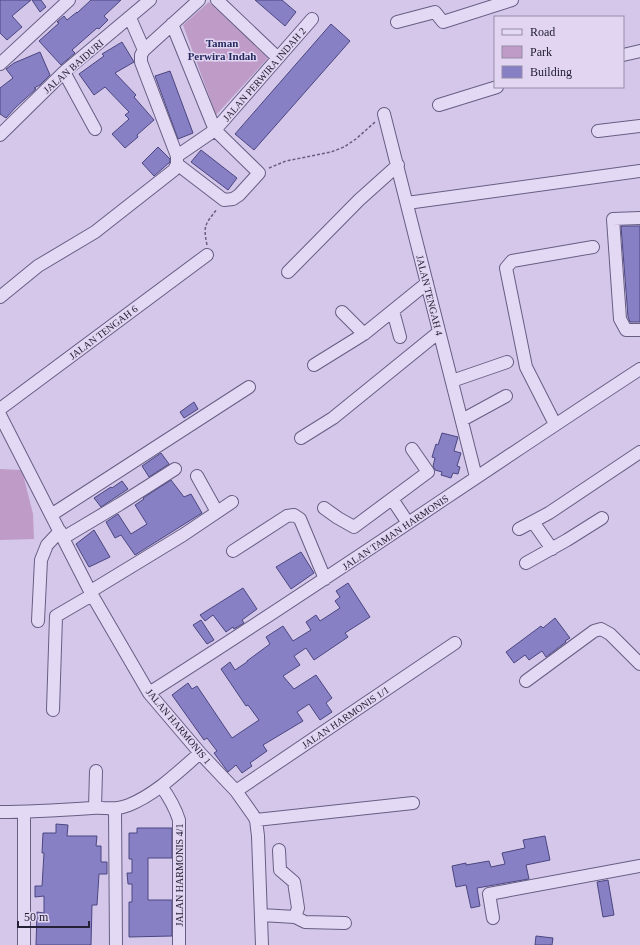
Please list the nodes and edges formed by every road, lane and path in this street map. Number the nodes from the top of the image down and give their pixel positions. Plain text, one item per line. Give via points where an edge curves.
1 (69, 0) edge
2 (150, 0) edge
3 (199, 0) edge
4 (217, 0) edge
5 (512, 0) edge
6 (130, 18) junction
7 (312, 18) dead end
8 (397, 22) dead end
9 (172, 24) junction
10 (144, 50) junction
11 (640, 51) edge
12 (624, 55) edge
13 (278, 58) junction
14 (0, 64) edge
15 (64, 72) junction
16 (495, 88) edge
17 (439, 105) dead end
18 (384, 115) joint
19 (640, 126) edge
20 (95, 128) dead end
21 (215, 130) junction
22 (598, 131) dead end
23 (0, 135) edge
24 (177, 160) junction
25 (398, 165) junction
26 (640, 171) edge
27 (259, 173) junction
28 (224, 200) junction
29 (407, 203) junction
30 (640, 218) edge
31 (593, 247) dead end
32 (207, 255) joint
33 (288, 272) dead end
34 (427, 283) junction
35 (0, 297) edge
36 (393, 311) junction
37 (342, 312) dead end
38 (640, 330) edge
39 (440, 332) junction
40 (364, 334) junction
41 (400, 337) dead end
42 (507, 362) dead end
43 (314, 365) dead end
44 (640, 369) edge
45 (452, 381) junction
46 (249, 387) dead end
47 (506, 396) dead end
48 (0, 409) edge
49 (0, 415) edge
50 (462, 420) junction
51 (555, 424) junction
52 (301, 438) dead end
53 (412, 449) dead end
54 (640, 452) edge
55 (175, 469) dead end
56 (197, 476) dead end
57 (476, 477) junction
58 (392, 499) junction
59 (232, 502) dead end
60 (324, 508) dead end
61 (217, 512) junction
62 (51, 514) junction
63 (602, 518) dead end
64 (533, 522) junction
65 (408, 523) junction
66 (519, 529) dead end
67 (61, 534) junction
68 (552, 549) junction
69 (233, 551) dead end
70 (526, 563) dead end
71 (325, 579) junction
72 (91, 593) junction
73 (38, 621) dead end
74 (455, 643) dead end
75 (640, 664) edge
76 (526, 681) dead end
77 (149, 693) junction
78 (53, 710) dead end
79 (200, 753) junction
80 (96, 771) dead end
81 (161, 786) junction
82 (236, 791) junction
83 (413, 803) dead end
84 (95, 808) junction
85 (115, 810) junction
86 (0, 812) edge
87 (24, 812) junction
88 (256, 820) junction
89 (279, 850) dead end
90 (640, 866) edge
91 (261, 915) junction
92 (295, 917) junction
93 (493, 918) dead end
94 (345, 923) dead end
95 (24, 945) edge
96 (116, 945) edge
97 (179, 945) edge
98 (262, 945) edge

1 - 14 street
2 - 6 street, JALAN BAIDURI
3 - 9 street
4 - 13 street
5 - 8 street via 443,22 435,12
6 - 10 street
6 - 15 street, JALAN BAIDURI
7 - 13 street, JALAN PERWIRA INDAH 2
9 - 10 street
9 - 21 street
10 - 24 street via 141,62
11 - 12 street
13 - 21 street, JALAN PERWIRA INDAH 2
15 - 20 street
15 - 23 street, JALAN BAIDURI
16 - 17 street
18 - 25 street, JALAN TENGAH 4
18 - 27 path via 344,147 286,161
19 - 22 street
21 - 24 street, JALAN PERWIRA INDAH 2
21 - 27 street
24 - 28 street
24 - 35 street via 174,170 94,232 38,266
25 - 29 street, JALAN TENGAH 4
25 - 33 street via 359,200
26 - 29 street
27 - 28 street via 239,196
28 - 32 path via 205,226
29 - 34 street, JALAN TENGAH 4
30 - 38 street via 613,219 620,319 626,330
31 - 51 street via 512,261 506,268 526,367
32 - 48 street, JALAN TENGAH 6
34 - 36 street
34 - 39 street, JALAN TENGAH 4
36 - 40 street
36 - 41 street
37 - 40 street
39 - 45 street, JALAN TENGAH 4
39 - 52 street via 333,418
40 - 43 street
42 - 45 street
44 - 51 street, JALAN TAMAN HARMONIS
45 - 50 street, JALAN TENGAH 4
46 - 62 street
47 - 50 street
49 - 62 street
50 - 57 street, JALAN TENGAH 4
51 - 57 street, JALAN TAMAN HARMONIS
53 - 58 street via 428,472
54 - 64 street
55 - 67 street via 120,504
56 - 61 street
57 - 65 street, JALAN TAMAN HARMONIS
58 - 60 street via 354,527
58 - 65 street
59 - 61 street
61 - 72 street
62 - 67 street
63 - 68 street
64 - 66 street
64 - 68 street
65 - 71 street, JALAN TAMAN HARMONIS
67 - 72 street
67 - 73 street via 47,545 41,560
68 - 70 street
69 - 71 street via 287,516 294,516 300,519
71 - 77 street, JALAN TAMAN HARMONIS
72 - 77 street, JALAN HARMONIS 1
72 - 78 street via 56,616
74 - 82 street, JALAN HARMONIS 1/1
75 - 76 street via 610,634 601,629 594,631
77 - 79 street, JALAN HARMONIS 1
79 - 81 street
79 - 82 street, JALAN HARMONIS 1
80 - 84 street
81 - 85 street via 140,800
81 - 97 street, JALAN HARMONIS 4/1 via 171,799 179,820
82 - 88 street, JALAN HARMONIS 1
83 - 88 street
84 - 85 street
84 - 87 street
85 - 96 street
86 - 87 street
87 - 95 street
88 - 91 street, JALAN HARMONIS 1
89 - 92 street via 280,870 294,882 298,908
90 - 93 street via 489,894
91 - 92 street
91 - 98 street, JALAN HARMONIS 1
92 - 94 street via 305,922

